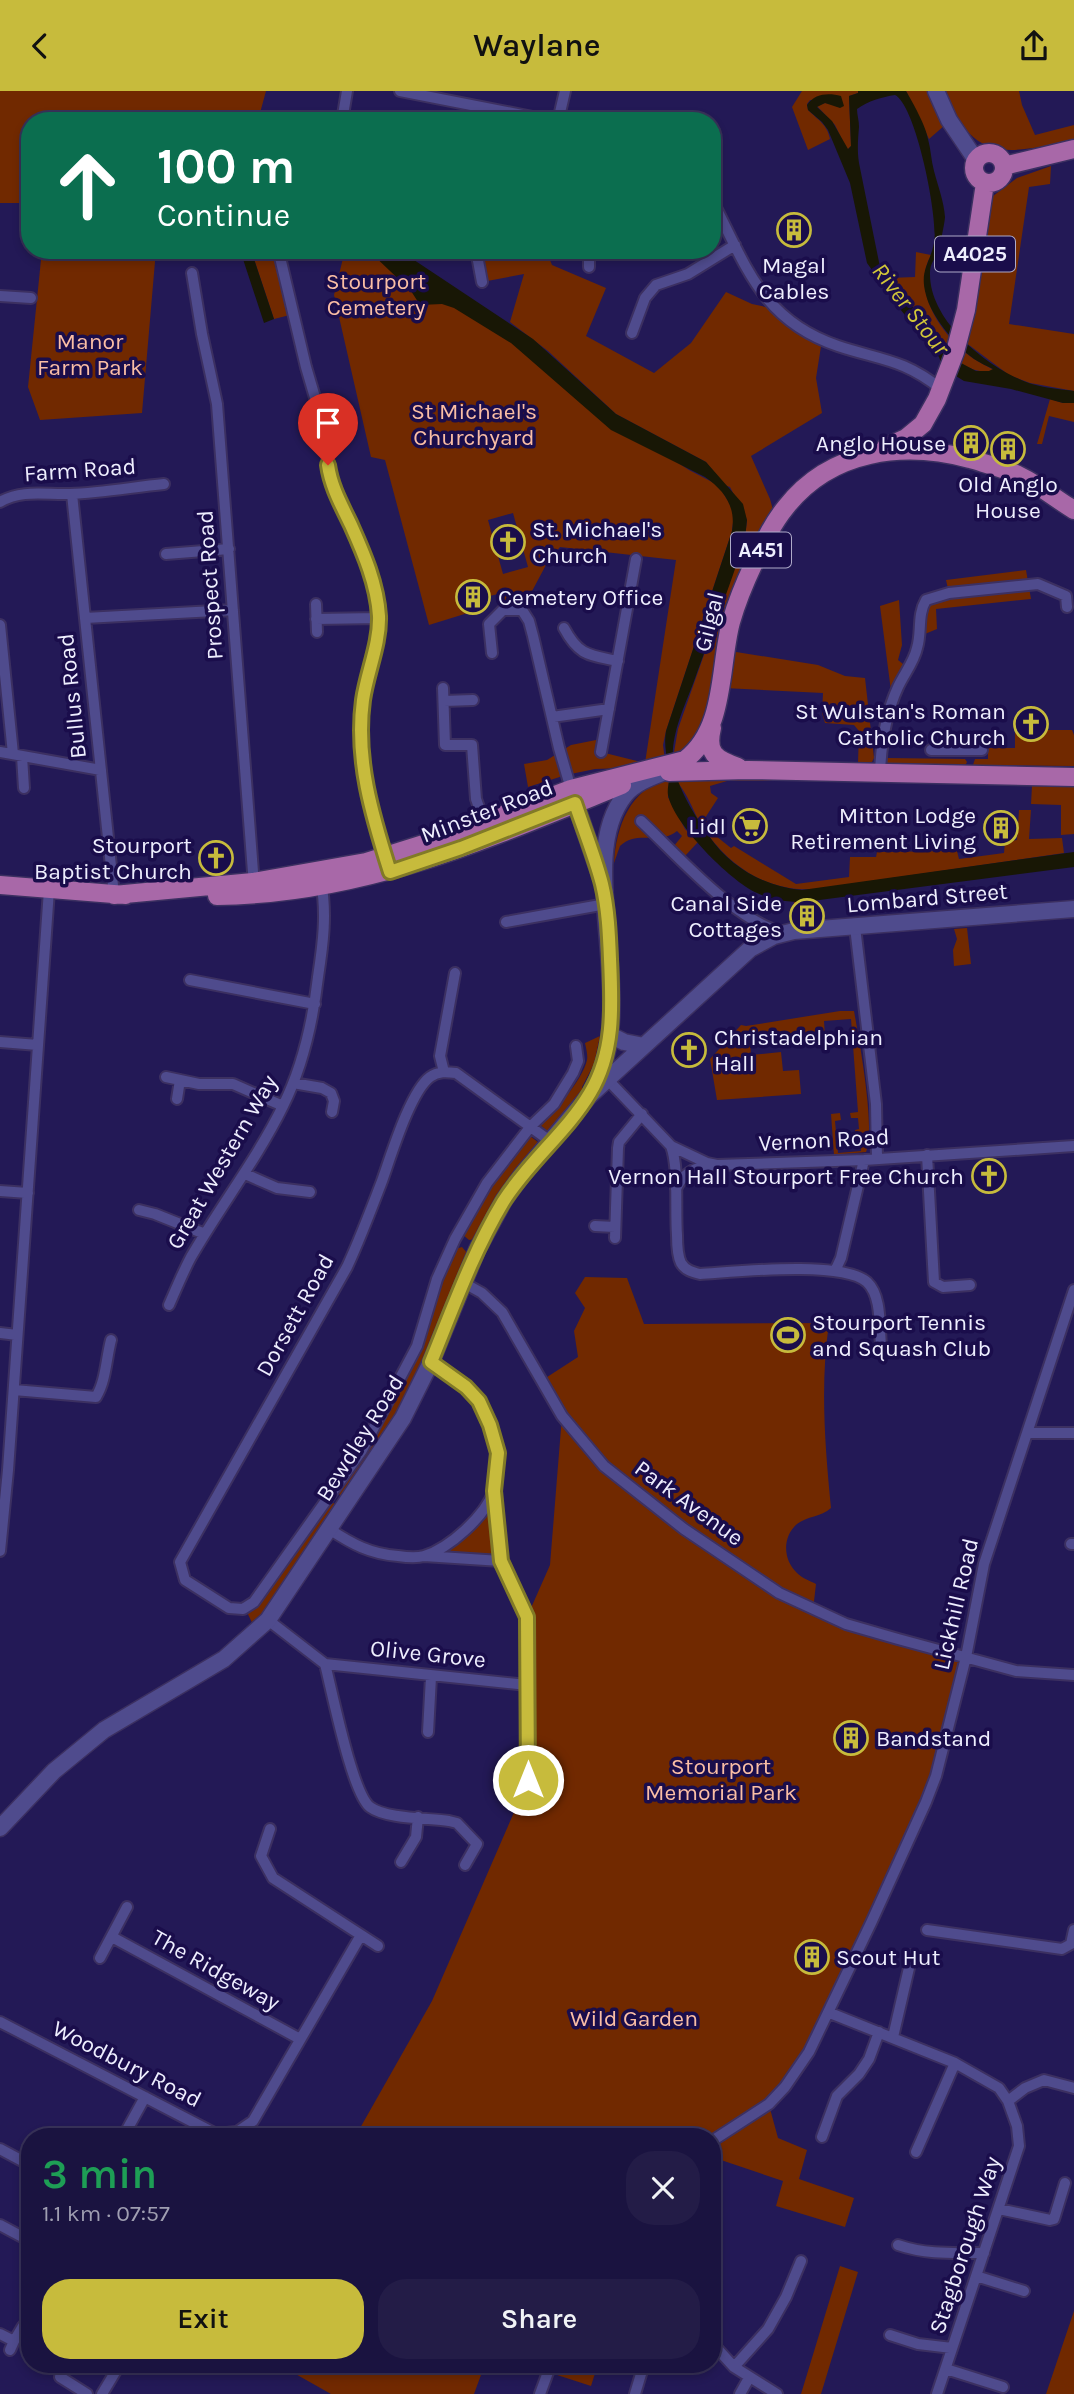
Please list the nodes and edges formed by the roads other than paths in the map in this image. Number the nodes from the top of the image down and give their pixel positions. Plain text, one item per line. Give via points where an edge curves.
1 (347, 91) edge
2 (400, 91) edge
3 (565, 91) edge
4 (936, 91) edge
5 (344, 112) edge
6 (507, 112) edge
7 (560, 112) edge
8 (1074, 149) edge
9 (976, 160) junction
10 (1004, 166) junction
11 (985, 183) junction
12 (721, 218) edge
13 (735, 246) junction
14 (721, 254) edge
15 (280, 259) edge
16 (478, 259) edge
17 (589, 259) edge
18 (713, 259) edge
19 (589, 267) dead end
20 (192, 273) dead end
21 (482, 282) dead end
22 (0, 296) edge
23 (31, 298) dead end
24 (632, 333) dead end
25 (941, 389) junction
26 (863, 455) junction
27 (954, 455) junction
28 (164, 484) dead end
29 (72, 494) junction
30 (0, 502) edge
31 (1074, 510) edge
32 (229, 549) junction
33 (166, 554) dead end
34 (636, 559) dead end
35 (316, 604) dead end
36 (1067, 607) dead end
37 (233, 610) junction
38 (85, 618) junction
39 (379, 618) junction
40 (316, 619) junction
41 (0, 625) edge
42 (564, 628) dead end
43 (317, 632) dead end
44 (1, 647) edge
45 (492, 653) dead end
46 (618, 661) junction
47 (443, 688) dead end
48 (473, 700) dead end
49 (444, 701) junction
50 (609, 709) junction
51 (552, 717) junction
52 (713, 719) junction
53 (931, 750) dead end
54 (970, 750) junction
55 (982, 750) dead end
56 (0, 752) edge
57 (601, 752) dead end
58 (18, 755) junction
59 (670, 769) junction
60 (748, 770) junction
61 (101, 771) junction
62 (880, 773) junction
63 (970, 775) junction
64 (1074, 777) edge
65 (24, 788) dead end
66 (576, 790) junction
67 (641, 821) dead end
68 (487, 829) junction
69 (677, 836) dead end
70 (668, 846) junction
71 (387, 864) junction
72 (605, 866) junction
73 (320, 879) junction
74 (0, 885) edge
75 (254, 889) junction
76 (49, 890) junction
77 (114, 895) junction
78 (606, 904) junction
79 (1074, 909) edge
80 (506, 922) dead end
81 (855, 927) junction
82 (785, 932) junction
83 (455, 973) dead end
84 (190, 980) dead end
85 (315, 1005) junction
86 (610, 1035) junction
87 (0, 1042) edge
88 (38, 1045) junction
89 (576, 1046) dead end
90 (644, 1046) junction
91 (444, 1072) junction
92 (166, 1077) dead end
93 (180, 1080) junction
94 (608, 1080) junction
95 (293, 1083) junction
96 (588, 1097) junction
97 (177, 1099) dead end
98 (283, 1106) junction
99 (332, 1112) dead end
100 (642, 1114) junction
101 (531, 1126) junction
102 (550, 1141) junction
103 (671, 1146) junction
104 (1074, 1146) edge
105 (927, 1155) junction
106 (877, 1159) junction
107 (864, 1160) junction
108 (717, 1165) junction
109 (245, 1174) junction
110 (0, 1191) edge
111 (310, 1192) dead end
112 (28, 1193) junction
113 (674, 1195) junction
114 (139, 1210) dead end
115 (595, 1226) dead end
116 (205, 1234) junction
117 (455, 1239) junction
118 (477, 1250) junction
119 (835, 1271) junction
120 (464, 1283) junction
121 (970, 1285) dead end
122 (1074, 1290) edge
123 (169, 1305) dead end
124 (0, 1333) edge
125 (18, 1335) junction
126 (111, 1340) dead end
127 (881, 1345) dead end
128 (431, 1362) junction
129 (14, 1389) junction
130 (1028, 1433) junction
131 (1074, 1433) edge
132 (4, 1469) edge
133 (494, 1491) junction
134 (329, 1496) junction
135 (345, 1507) junction
136 (329, 1529) junction
137 (0, 1551) edge
138 (424, 1556) junction
139 (501, 1561) junction
140 (185, 1580) joint
141 (268, 1621) junction
142 (966, 1657) junction
143 (325, 1664) junction
144 (1074, 1675) edge
145 (430, 1677) junction
146 (527, 1685) junction
147 (428, 1732) dead end
148 (528, 1780) dead end
149 (418, 1817) junction
150 (0, 1828) edge
151 (270, 1829) dead end
152 (401, 1862) dead end
153 (466, 1865) dead end
154 (127, 1907) dead end
155 (927, 1930) dead end
156 (1074, 1930) edge
157 (361, 1935) junction
158 (112, 1937) junction
159 (378, 1946) dead end
160 (912, 1955) dead end
161 (100, 1958) dead end
162 (830, 2013) junction
163 (0, 2022) edge
164 (879, 2032) junction
165 (893, 2037) junction
166 (300, 2039) junction
167 (955, 2063) junction
168 (1074, 2088) edge
169 (145, 2097) junction
170 (1008, 2101) junction
171 (128, 2128) edge
172 (204, 2128) edge
173 (243, 2128) edge
174 (721, 2135) edge
175 (822, 2137) dead end
176 (0, 2149) edge
177 (916, 2152) dead end
178 (21, 2160) edge
179 (1065, 2183) dead end
180 (999, 2209) junction
181 (0, 2225) edge
182 (21, 2236) edge
183 (898, 2245) dead end
184 (984, 2253) junction
185 (801, 2261) dead end
186 (976, 2276) junction
187 (1024, 2291) dead end
188 (21, 2329) edge
189 (0, 2334) edge
190 (890, 2335) dead end
191 (953, 2348) junction
192 (721, 2353) edge
193 (734, 2367) junction
194 (946, 2369) junction
195 (115, 2373) edge
196 (548, 2373) edge
197 (641, 2373) edge
198 (60, 2377) dead end
199 (749, 2378) junction
200 (1003, 2387) dead end
201 (87, 2394) edge
202 (102, 2394) edge
203 (540, 2394) edge
204 (635, 2394) edge
205 (740, 2394) edge
206 (777, 2394) edge
207 (937, 2394) edge

1 - 5 street
2 - 6 street
3 - 7 street
4 - 9 main road
8 - 10 main road
9 - 10 main road via 994,154
9 - 11 main road via 974,172
10 - 11 main road via 999,180
11 - 25 main road, A4025 via 963,324
12 - 13 street
13 - 14 street
13 - 25 street via 763,296 789,321 822,340 901,363
15 - 39 street via 319,409 330,474 374,582
16 - 21 street
17 - 19 street
18 - 24 street via 649,291
20 - 32 street, Prospect Road via 217,404
22 - 23 street
25 - 26 main road via 923,424 912,434
25 - 27 main road, A4025 via 931,435 938,447
26 - 27 main road, Gilgal / A451 via 888,450
26 - 52 main road, Gilgal / A451 via 803,489 769,532 735,607
27 - 31 main road, A451 via 1021,476
28 - 29 street, Farm Road
29 - 30 street, Farm Road via 23,494
29 - 38 street, Bullus Road
32 - 33 street
32 - 37 street, Prospect Road
34 - 46 street
35 - 40 street
36 - 62 street via 1066,596 1038,585 949,593 926,600 916,652 891,705
37 - 38 street
37 - 75 street, Prospect Road
38 - 61 street, Bullus Road
39 - 40 street
39 - 71 street via 360,732 368,797
40 - 43 street
41 - 44 street
42 - 46 street via 582,652
44 - 58 street
45 - 51 street via 489,624 503,610 522,610 529,621
46 - 50 street
47 - 49 street
48 - 49 street
49 - 68 street via 446,745 472,744 476,799
50 - 51 street
50 - 57 street
51 - 66 street
52 - 59 main road, Gilgal / A451 via 697,750
52 - 60 main road via 712,752
53 - 54 street
54 - 55 street
54 - 63 street
56 - 58 street
58 - 61 street
58 - 65 street
59 - 60 main road, Minster Road
59 - 66 main road, Minster Road
59 - 72 main road via 635,787 623,799 612,821
60 - 62 main road, Minster Road
61 - 77 street, Bullus Road
62 - 63 main road, Minster Road
63 - 64 main road, Minster Road
66 - 68 main road, Minster Road
66 - 72 main road
66 - 78 main road
67 - 70 street
68 - 71 main road, Minster Road
69 - 70 street
70 - 82 street via 747,918
71 - 73 main road, Minster Road
72 - 78 main road
73 - 75 main road, Minster Road
73 - 85 street, Great Western Way via 325,918
74 - 76 main road, Minster Road
75 - 77 main road, Minster Road via 169,897
76 - 77 main road, Minster Road
76 - 88 street
78 - 80 street
78 - 86 main road
79 - 81 main road, Lombard Street
81 - 82 main road, Lombard Street
81 - 106 street via 875,1095
82 - 90 main road, Bewdley Road via 750,949
83 - 91 street via 440,1056
84 - 85 street
85 - 95 street, Great Western Way
86 - 90 main road
86 - 96 main road via 603,1069
87 - 88 street
88 - 112 street
89 - 101 street, Bewdley Road via 578,1061 573,1073 554,1104
90 - 94 main road, Bewdley Road
91 - 101 street via 456,1073
91 - 140 street, Dorsett Road via 424,1083 406,1117 347,1267 180,1562
92 - 93 street
93 - 97 street
93 - 98 street via 233,1084
94 - 96 main road, Bewdley Road
94 - 100 street, Vernon Road
95 - 98 street, Great Western Way
95 - 99 street via 331,1093
96 - 102 main road, Bewdley Road
98 - 109 street, Great Western Way
100 - 103 street, Vernon Road
100 - 115 street via 618,1148 615,1232
101 - 102 street
101 - 117 street, Bewdley Road via 487,1183
102 - 118 main road, Bewdley Road via 504,1200
103 - 108 street, Vernon Road
103 - 113 street
104 - 105 street, Vernon Road
105 - 106 street, Vernon Road
105 - 121 street via 934,1282 943,1287
106 - 107 street, Vernon Road
107 - 108 street, Vernon Road
107 - 119 street
108 - 113 street via 683,1177
109 - 111 street via 277,1188
109 - 116 street, Great Western Way
110 - 112 street
112 - 125 street
113 - 119 street via 678,1254 690,1271
114 - 116 street
116 - 123 street, Great Western Way
117 - 118 street
117 - 134 street, Bewdley Road via 401,1379 362,1450
118 - 120 main road, Bewdley Road
119 - 127 street via 852,1274 872,1290
120 - 128 main road, Bewdley Road
120 - 142 street, Park Avenue via 502,1312 562,1416 604,1466 684,1528 779,1593 813,1610 846,1624
122 - 130 street, Lickhill Road
124 - 125 street
125 - 129 street
126 - 129 street via 103,1386 96,1397
128 - 133 street via 479,1401 498,1453
128 - 135 main road, Bewdley Road via 403,1418
129 - 132 street
130 - 131 street
130 - 142 street, Lickhill Road via 984,1564
132 - 137 street
133 - 138 street via 474,1523
133 - 139 street
134 - 135 street
134 - 140 street, Bewdley Road via 254,1602 243,1609 229,1608
135 - 136 main road, Bewdley Road
136 - 138 street via 366,1552
136 - 141 main road, Bewdley Road
138 - 139 street
139 - 146 street via 527,1617
141 - 143 street, Olive Grove
141 - 150 main road, Bewdley Road via 224,1659 104,1730 54,1771
142 - 144 street, Park Avenue via 1016,1671
142 - 162 street, Lickhill Road via 936,1776
143 - 145 street, Olive Grove
143 - 149 street via 360,1792 368,1805 388,1814
145 - 146 street, Olive Grove
145 - 147 street
146 - 148 street
149 - 152 street via 416,1837
149 - 153 street via 457,1823 477,1844
151 - 157 street via 261,1856 273,1878
154 - 158 street
155 - 156 street via 1062,1949 1071,1944
157 - 159 street
157 - 166 street
158 - 161 street
158 - 166 street, The Ridgeway
160 - 165 street
162 - 164 street
162 - 174 street, Lickhill Road via 804,2061 769,2105
163 - 169 street, Woodbury Road
164 - 165 street
164 - 175 street via 864,2067 837,2096
165 - 167 street
166 - 173 street, Woodbury Road via 253,2121
167 - 170 street via 999,2088
167 - 177 street
168 - 170 street via 1044,2080
169 - 171 street
169 - 172 street, Woodbury Road
170 - 180 street, Stagborough Way via 1019,2147
176 - 178 street
179 - 180 street via 1054,2219
180 - 184 street, Stagborough Way
181 - 182 street
183 - 184 street via 936,2254
184 - 186 street, Stagborough Way
185 - 193 street via 768,2329
186 - 187 street
186 - 191 street, Stagborough Way
188 - 189 street via 12,2345
190 - 191 street
191 - 194 street, Stagborough Way
192 - 193 street
193 - 199 street
194 - 200 street
194 - 207 street, Stagborough Way
195 - 202 street
196 - 203 street
197 - 204 street
198 - 201 street
199 - 205 street
199 - 206 street

